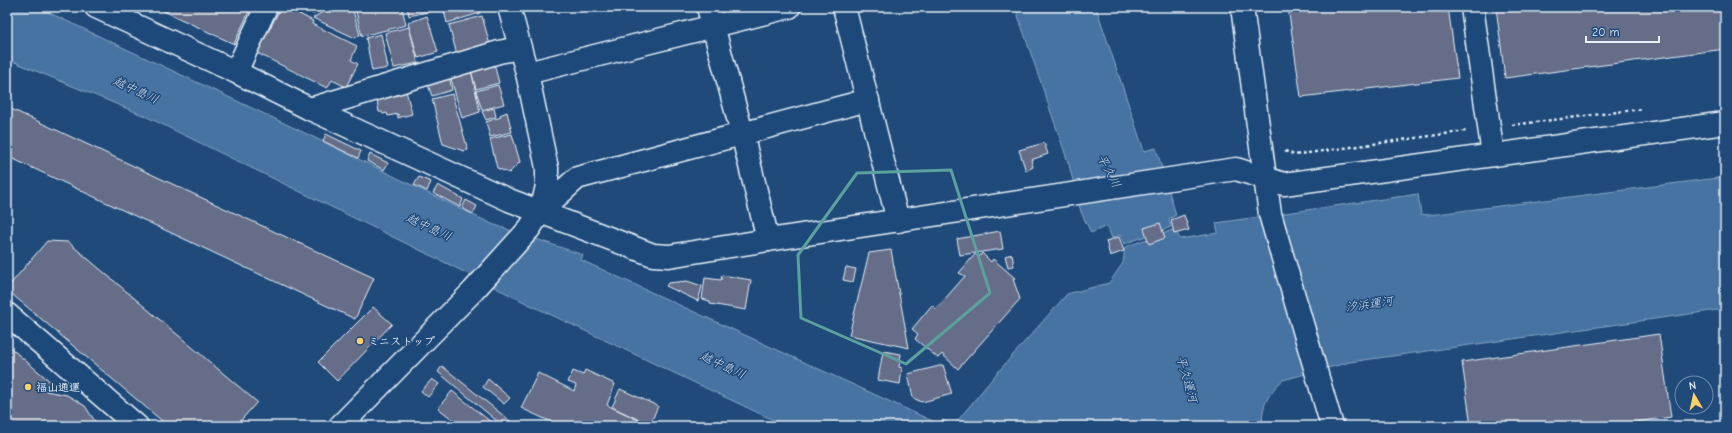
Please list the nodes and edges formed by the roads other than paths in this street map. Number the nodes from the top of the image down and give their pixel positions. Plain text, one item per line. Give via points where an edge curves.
1 (96, 7) edge
2 (266, 7) edge
3 (508, 7) edge
4 (789, 7) edge
5 (844, 7) edge
6 (1242, 7) edge
7 (1472, 7) edge
8 (710, 16) edge
9 (519, 48) junction
10 (236, 72) junction
11 (527, 73) junction
12 (868, 100) junction
13 (310, 109) junction
14 (1725, 124) edge
15 (742, 133) junction
16 (1493, 155) junction
17 (1265, 178) junction
18 (541, 211) junction
19 (898, 221) junction
20 (768, 240) junction
21 (7, 314) edge
22 (137, 426) edge
23 (340, 426) edge
24 (1332, 426) edge

1 - 10 street
2 - 10 street
3 - 9 street
4 - 8 street
5 - 12 street
6 - 17 street
7 - 16 street
8 - 11 street
8 - 15 street
9 - 11 street
9 - 13 street
10 - 13 street
11 - 18 street via 547,168 547,186
12 - 15 street
12 - 19 street
13 - 18 street via 509,200
14 - 16 street
15 - 18 street via 577,178
15 - 20 street
16 - 17 street via 1284,184
17 - 19 street via 1236,169
17 - 24 street via 1272,218
18 - 20 street via 653,255 686,255
18 - 23 street via 529,230 473,291
19 - 20 street
21 - 22 street

